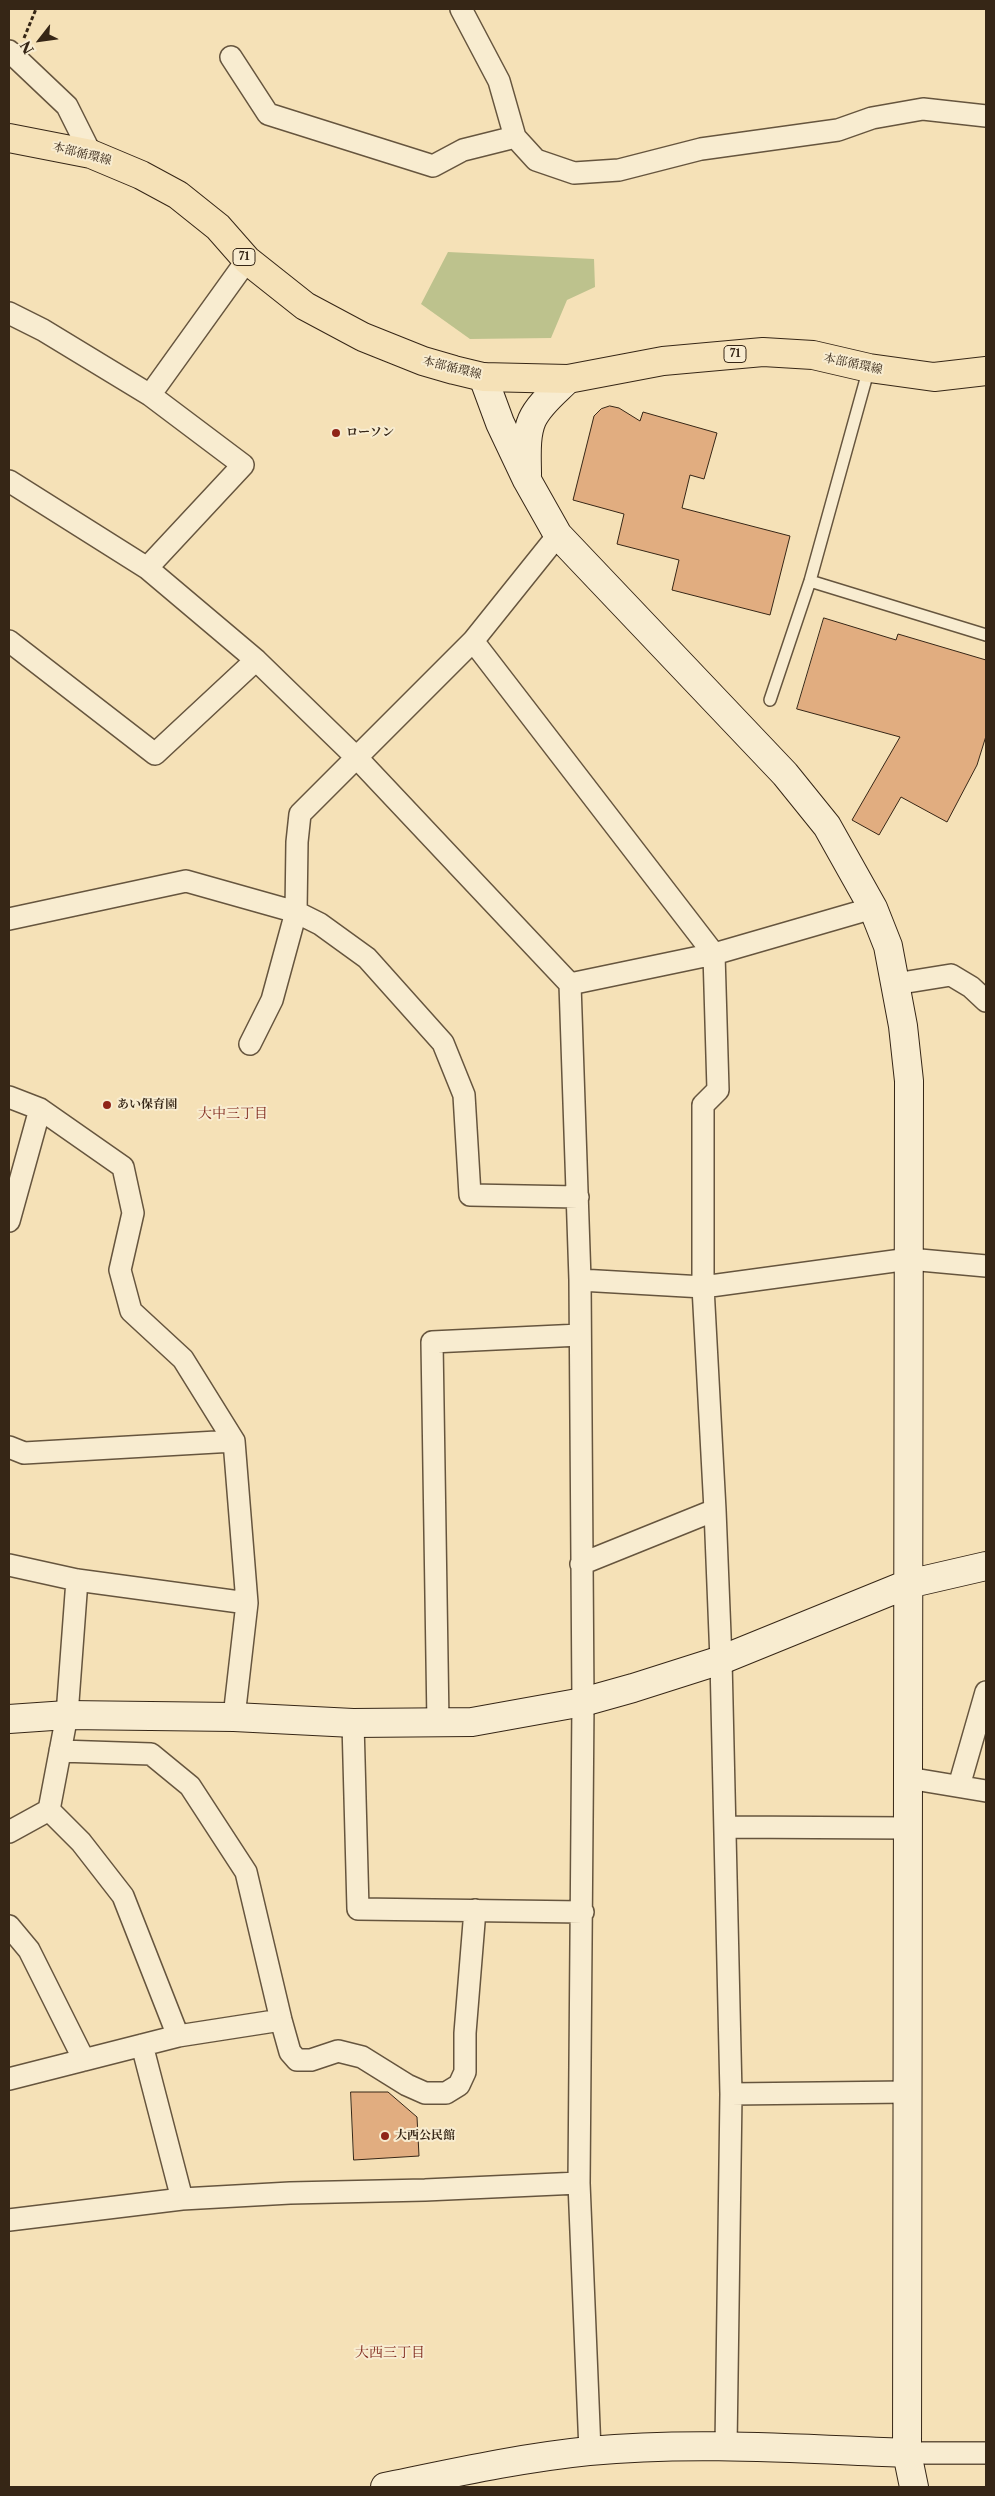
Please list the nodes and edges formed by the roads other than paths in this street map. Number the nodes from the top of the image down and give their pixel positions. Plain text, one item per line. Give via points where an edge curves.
1 (461, 9) edge
2 (12, 54) edge
3 (231, 57) dead end
4 (986, 116) edge
5 (514, 137) junction
6 (9, 138) edge
7 (91, 154) junction
8 (247, 260) junction
9 (9, 313) edge
10 (869, 368) junction
11 (986, 371) edge
12 (483, 377) junction
13 (568, 379) junction
14 (150, 395) junction
15 (9, 480) edge
16 (527, 480) junction
17 (558, 535) junction
18 (147, 568) junction
19 (810, 581) junction
20 (986, 635) edge
21 (9, 641) edge
22 (473, 641) junction
23 (256, 660) junction
24 (770, 700) dead end
25 (358, 759) junction
26 (874, 908) junction
27 (296, 912) junction
28 (9, 919) edge
29 (714, 954) junction
30 (570, 984) junction
31 (895, 984) junction
32 (986, 1001) edge
33 (250, 1044) dead end
34 (9, 1098) edge
35 (40, 1109) junction
36 (578, 1197) junction
37 (9, 1221) edge
38 (909, 1259) junction
39 (986, 1266) edge
40 (580, 1280) junction
41 (703, 1287) junction
42 (580, 1336) junction
43 (234, 1441) junction
44 (9, 1447) edge
45 (715, 1510) junction
46 (581, 1564) junction
47 (9, 1565) edge
48 (986, 1566) edge
49 (76, 1580) junction
50 (908, 1584) junction
51 (246, 1603) junction
52 (721, 1660) junction
53 (986, 1692) edge
54 (583, 1702) junction
55 (67, 1715) junction
56 (234, 1717) junction
57 (9, 1719) edge
58 (353, 1723) junction
59 (438, 1723) junction
60 (60, 1751) junction
61 (908, 1778) junction
62 (959, 1786) junction
63 (986, 1791) edge
64 (49, 1810) junction
65 (725, 1827) junction
66 (908, 1828) junction
67 (9, 1832) edge
68 (475, 1910) junction
69 (583, 1912) junction
70 (9, 1926) edge
71 (281, 2020) junction
72 (178, 2036) junction
73 (142, 2045) junction
74 (84, 2060) junction
75 (9, 2079) edge
76 (908, 2092) junction
77 (731, 2094) junction
78 (579, 2182) junction
79 (182, 2199) junction
80 (9, 2220) edge
81 (726, 2446) junction
82 (590, 2451) junction
83 (907, 2453) junction
84 (986, 2453) edge
85 (385, 2487) edge
86 (914, 2487) edge

1 - 5 street via 499,81
2 - 7 street via 67,106
3 - 5 street via 268,114 433,166 463,150
4 - 5 street via 923,109 872,118 838,130 701,149 619,170 574,173 536,160
6 - 7 main road, 本部循環線 / 71
7 - 8 main road, 本部循環線 / 71 via 112,161 178,195 218,227
8 - 12 main road, 本部循環線 / 71 via 305,306 363,337 423,362
8 - 14 street
9 - 14 street
10 - 11 main road, 本部循環線 / 71 via 934,377
10 - 13 main road, 本部循環線 / 71 via 813,355 763,352 663,361
10 - 19 lane
12 - 13 main road, 本部循環線 / 71
12 - 16 street
13 - 16 street via 545,401 532,420 527,446
14 - 18 street via 243,465
15 - 18 street
16 - 17 street
17 - 22 street
17 - 26 street via 785,774 827,826
18 - 23 street
19 - 20 lane
19 - 24 lane
21 - 23 street via 156,754
22 - 25 street
22 - 29 street
23 - 25 street
25 - 27 street via 300,814
25 - 30 street
26 - 29 street
26 - 31 street via 888,946
27 - 28 street via 186,881
27 - 33 street via 272,1000
27 - 36 street via 320,924 368,958 442,1043 464,1095 470,1195
29 - 30 street
29 - 41 street via 718,1090 702,1105
30 - 36 street
31 - 32 street via 951,975
31 - 38 street via 909,1081
34 - 35 street
35 - 37 street
35 - 43 street via 123,1167 133,1213 120,1270 131,1311 183,1359
36 - 40 street
38 - 39 street
38 - 41 street
38 - 50 street
40 - 41 street
40 - 42 street
41 - 45 street
42 - 46 street
42 - 59 street via 432,1342
43 - 44 street via 24,1453
43 - 51 street
45 - 46 street
45 - 52 street
46 - 54 street
47 - 49 street
48 - 50 street
49 - 51 street
49 - 55 street
50 - 52 street
50 - 61 street
51 - 56 street
52 - 54 street
52 - 65 street
53 - 62 street
54 - 59 street via 472,1722
54 - 69 street
55 - 56 street
55 - 57 street
55 - 60 street
56 - 58 street
58 - 59 street
58 - 68 street via 358,1909
60 - 64 street
60 - 71 street via 151,1754 190,1786 246,1872
61 - 62 street
61 - 66 street
62 - 63 street
64 - 67 street
64 - 72 street via 81,1842 123,1896
65 - 66 street
65 - 77 street
66 - 76 street
68 - 69 street
68 - 71 street via 465,2072 459,2085 446,2093 425,2093 362,2057 338,2051 311,2060 297,2060 290,2052
69 - 78 street
70 - 74 street via 29,1950
71 - 72 street
72 - 73 street
73 - 74 street
73 - 79 street
74 - 75 street
76 - 77 street
76 - 83 street
77 - 81 street
78 - 79 street
78 - 82 street
79 - 80 street
81 - 82 street
81 - 83 street
82 - 85 street via 496,2463
83 - 84 street
83 - 86 street

